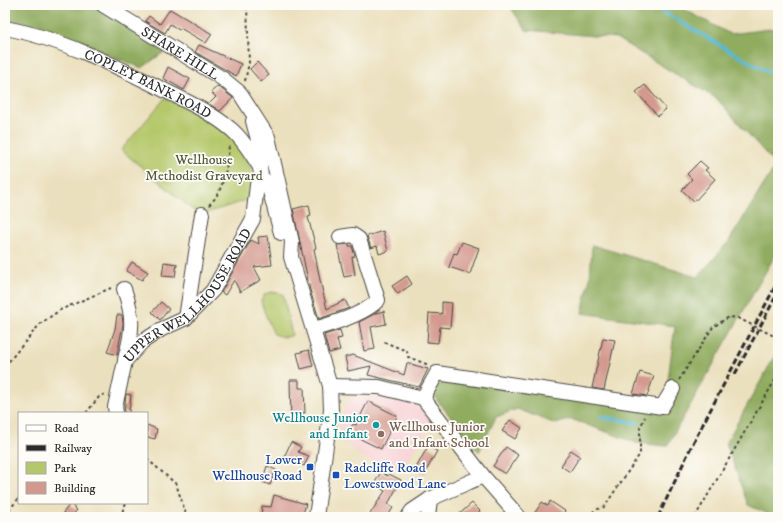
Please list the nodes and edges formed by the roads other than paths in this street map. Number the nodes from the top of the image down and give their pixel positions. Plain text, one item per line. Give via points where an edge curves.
1 (103, 5) edge
2 (10, 29) edge
3 (250, 108) junction
4 (260, 171) junction
5 (202, 214) road end
6 (340, 237) dead end
7 (291, 257) junction
8 (124, 290) road end
9 (186, 318) junction
10 (314, 329) junction
11 (125, 361) junction
12 (330, 386) junction
13 (673, 389) road end
14 (423, 398) junction
15 (116, 412) edge
16 (483, 476) junction
17 (430, 499) junction
18 (316, 517) edge
19 (408, 517) edge
20 (428, 517) edge
21 (520, 517) edge

1 - 3 street, SHARE HILL via 222,78 240,92
2 - 4 street, COPLEY BANK ROAD via 73,48 145,80 205,111 243,141
3 - 4 street, COPLEY BANK ROAD via 262,155
3 - 7 street via 268,137 292,242
4 - 7 street, COPLEY BANK ROAD via 268,184 279,226
4 - 9 street, UPPER WELLHOUSE ROAD via 253,219 213,290
5 - 9 street
6 - 10 street via 353,235 359,239 378,300 368,308 342,320
7 - 10 street
8 - 11 street via 131,310 132,335
9 - 11 street, UPPER WELLHOUSE ROAD via 142,342
10 - 12 street
11 - 15 street, UPPER WELLHOUSE ROAD
12 - 14 street via 380,387
12 - 18 street via 330,418
13 - 14 street via 662,407 437,373
14 - 16 street
16 - 17 street
16 - 21 street
17 - 19 street via 412,511
17 - 20 street

